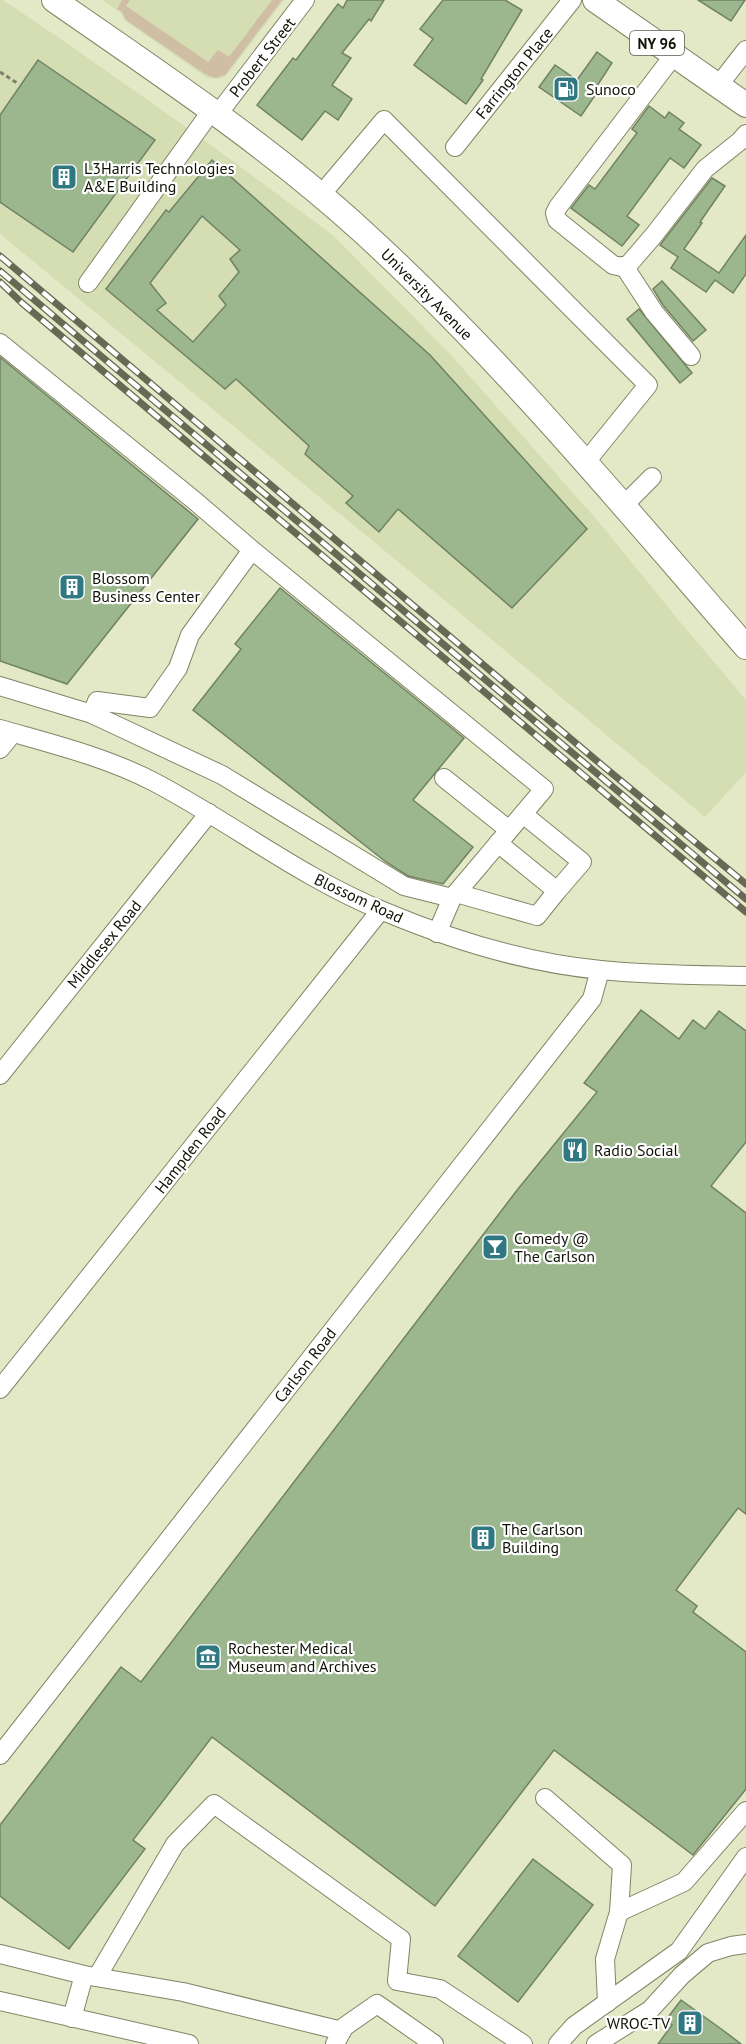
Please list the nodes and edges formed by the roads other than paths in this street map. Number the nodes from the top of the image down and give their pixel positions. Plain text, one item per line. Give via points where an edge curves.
1 (54, 0) edge
2 (305, 0) edge
3 (572, 0) edge
4 (595, 0) edge
5 (746, 50) edge
6 (674, 55) junction
7 (718, 86) junction
8 (746, 105) edge
9 (215, 112) junction
10 (746, 134) edge
11 (455, 147) dead end
12 (320, 196) junction
13 (624, 266) junction
14 (88, 283) dead end
15 (0, 343) edge
16 (691, 356) dead end
17 (585, 463) junction
18 (652, 477) dead end
19 (623, 506) junction
20 (252, 550) junction
21 (746, 647) edge
22 (0, 686) edge
23 (92, 714) junction
24 (6, 731) edge
25 (0, 749) edge
26 (444, 778) dead end
27 (209, 813) junction
28 (522, 814) junction
29 (503, 837) junction
30 (556, 891) junction
31 (454, 895) junction
32 (380, 910) junction
33 (437, 933) junction
34 (600, 970) junction
35 (746, 976) edge
36 (0, 1076) edge
37 (0, 1389) edge
38 (0, 1755) edge
39 (545, 1798) dead end
40 (746, 1811) edge
41 (746, 1857) edge
42 (619, 1912) junction
43 (746, 1944) edge
44 (0, 1954) edge
45 (91, 1976) junction
46 (397, 1981) junction
47 (637, 1982) junction
48 (0, 2001) edge
49 (657, 2002) junction
50 (607, 2003) junction
51 (377, 2004) junction
52 (72, 2018) junction
53 (587, 2018) junction
54 (338, 2038) edge
55 (599, 2042) edge
56 (189, 2044) edge
57 (434, 2044) edge
58 (523, 2044) edge
59 (558, 2044) edge

1 - 9 main road, University Avenue
2 - 9 street, Probert Street
3 - 11 street, Farrington Place
4 - 6 main road, NY 96
5 - 7 street
6 - 7 main road, NY 96
6 - 13 street via 555,213 557,220 614,265
7 - 8 main road, NY 96
9 - 12 main road, University Avenue
9 - 14 street, Probert Street
10 - 13 street via 705,169 654,235
12 - 17 main road, University Avenue via 412,278 489,355
12 - 17 street via 384,120 648,385
13 - 16 street via 654,312
15 - 20 street
17 - 19 main road, University Avenue
18 - 19 street
19 - 21 main road, University Avenue
20 - 23 street via 190,635 178,668 150,708 97,701
20 - 28 street via 544,789
22 - 23 street
23 - 31 street via 222,775 404,886
24 - 25 street
24 - 27 street, Blossom Road via 92,756
26 - 29 street
27 - 32 street, Blossom Road via 312,876
27 - 36 street, Middlesex Road
28 - 29 street
28 - 30 street via 582,862
29 - 30 street
29 - 31 street
30 - 31 street via 537,916
31 - 33 street
32 - 33 street, Blossom Road
32 - 37 street, Hampden Road
33 - 34 street, Blossom Road via 507,952
34 - 35 street, Blossom Road
34 - 38 street, Carlson Road via 592,999
39 - 42 street via 622,1865
40 - 42 street via 684,1882
41 - 47 street via 679,1951
42 - 50 street via 604,1959
43 - 49 street via 708,1953
44 - 45 street
45 - 46 street via 175,1844 214,1804 401,1939
45 - 52 street
45 - 54 street via 183,1992
46 - 51 street
46 - 58 street via 440,1989
47 - 49 street
47 - 50 street
48 - 52 street
49 - 55 street
50 - 53 street
51 - 54 street via 344,2026
51 - 57 street
52 - 56 street
53 - 55 street
53 - 59 street

